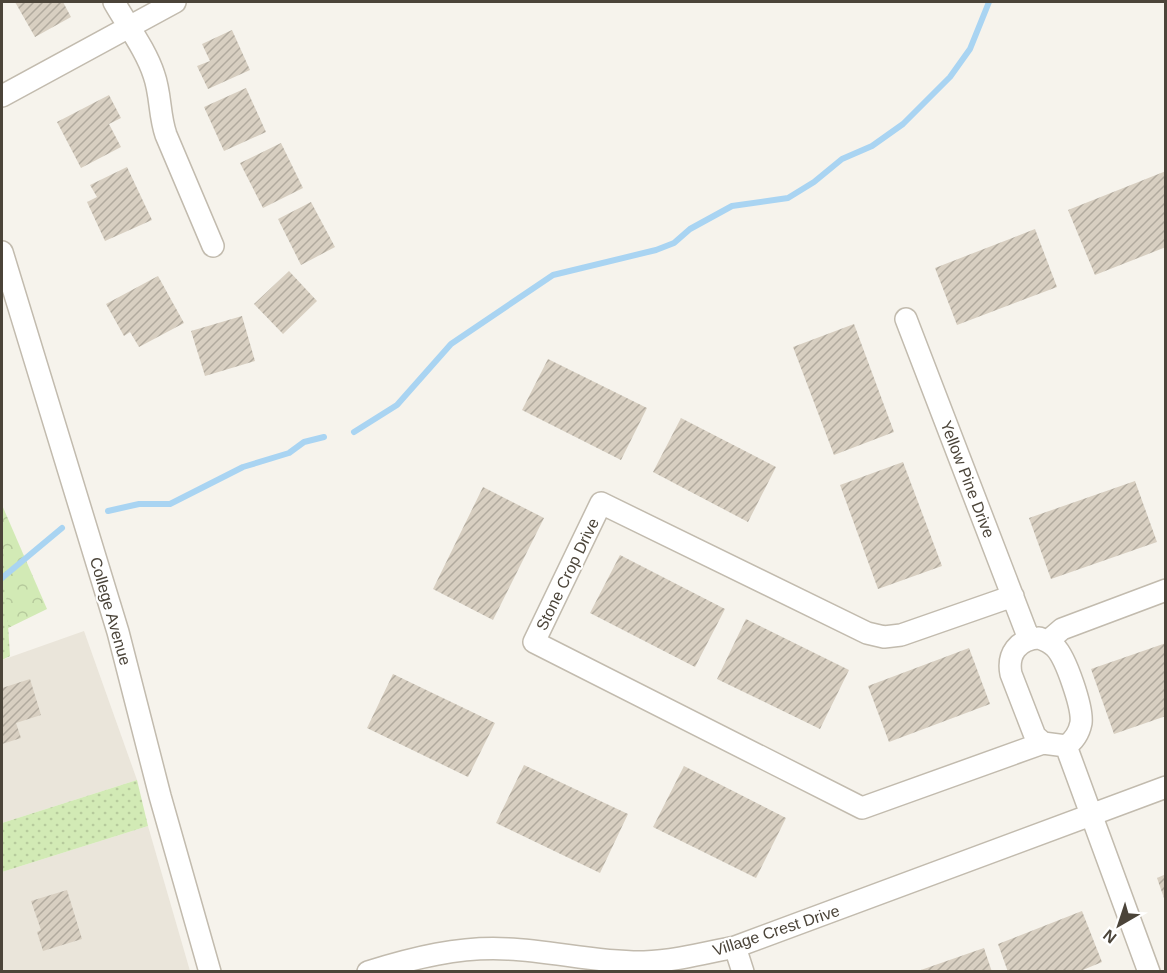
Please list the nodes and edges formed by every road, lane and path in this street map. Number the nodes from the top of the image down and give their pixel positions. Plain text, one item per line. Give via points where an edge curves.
1 (114, 2) edge
2 (175, 2) edge
3 (128, 27) junction
4 (2, 96) edge
5 (213, 246) dead end
6 (2, 252) edge
7 (906, 319) dead end
8 (1166, 590) edge
9 (1013, 596) junction
10 (1038, 640) junction
11 (1043, 743) junction
12 (1066, 746) junction
13 (1166, 787) edge
14 (1093, 814) junction
15 (735, 947) junction
16 (210, 972) edge
17 (368, 972) edge
18 (744, 972) edge
19 (1149, 972) edge

1 - 3 street
2 - 3 street
3 - 4 street
3 - 5 street via 153,72 166,135
6 - 16 street, College Avenue via 118,632
7 - 9 street, Yellow Pine Drive
8 - 10 street
9 - 10 street, Yellow Pine Drive
9 - 11 street, Stone Crop Drive via 902,635 884,637 867,633 601,503 534,642 862,808
10 - 11 street via 1012,653 1009,664 1030,728
10 - 12 street, Yellow Pine Drive via 1062,657 1081,711 1079,731
11 - 12 street
12 - 14 street
13 - 14 street, Village Crest Drive
14 - 15 street, Village Crest Drive
14 - 19 street
15 - 17 street, Village Crest Drive via 646,962 506,948 460,950 407,959
15 - 18 street

